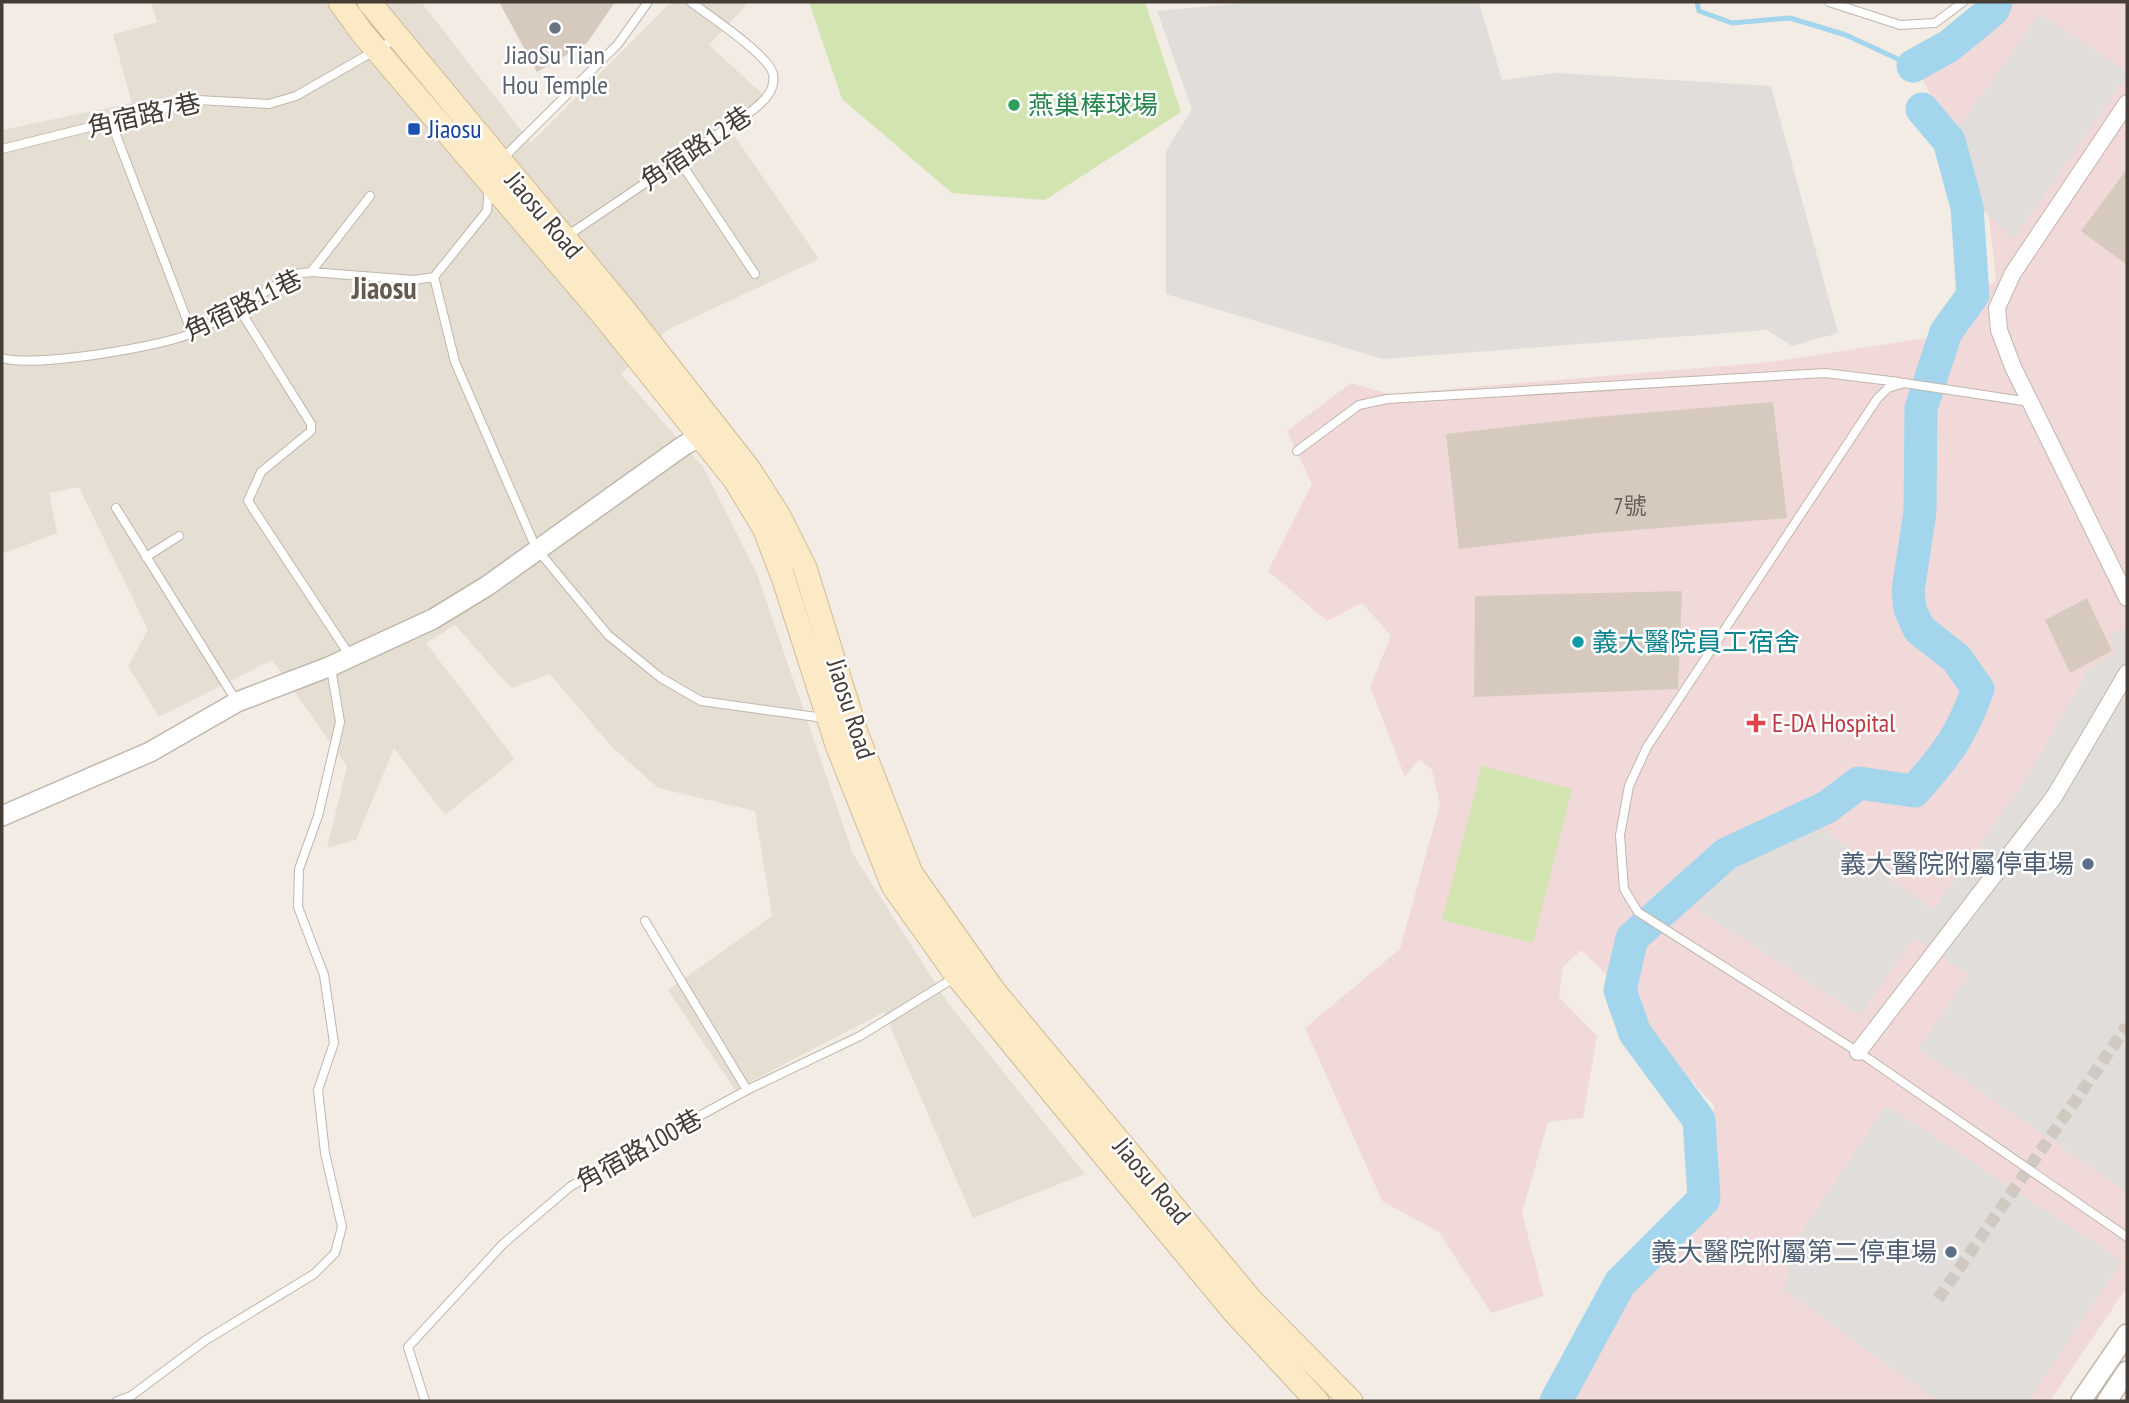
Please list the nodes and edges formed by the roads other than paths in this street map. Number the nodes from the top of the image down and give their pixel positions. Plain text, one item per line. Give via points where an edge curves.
1 (340, 2) edge
2 (369, 2) edge
3 (648, 2) edge
4 (691, 2) edge
5 (1829, 2) edge
6 (1963, 2) edge
7 (397, 38) junction
8 (378, 52) junction
9 (2127, 103) edge
10 (111, 122) junction
11 (2, 149) edge
12 (679, 160) junction
13 (495, 172) junction
14 (370, 197) dead end
15 (555, 244) junction
16 (311, 272) junction
17 (755, 274) dead end
18 (434, 277) junction
19 (238, 307) junction
20 (192, 333) junction
21 (2, 358) edge
22 (1904, 383) junction
23 (2030, 402) junction
24 (709, 432) junction
25 (1297, 452) dead end
26 (116, 508) dead end
27 (179, 536) dead end
28 (536, 548) junction
29 (146, 557) junction
30 (2126, 592) edge
31 (350, 656) junction
32 (331, 666) junction
33 (2127, 673) edge
34 (237, 702) junction
35 (840, 716) junction
36 (2, 816) edge
37 (645, 920) dead end
38 (957, 976) junction
39 (1858, 1052) junction
40 (747, 1090) junction
41 (2127, 1237) edge
42 (2127, 1334) edge
43 (2127, 1371) edge
44 (117, 1401) edge
45 (425, 1401) edge
46 (1317, 1401) edge
47 (1351, 1401) edge
48 (2081, 1401) edge
49 (2107, 1401) edge

1 - 8 main road, Jiaosu Road
2 - 7 main road, Jiaosu Road
3 - 13 lane via 618,44
4 - 12 lane, 角宿路12巷 via 764,59 774,76 764,101
5 - 6 lane via 1900,25 1935,23
7 - 8 lane, 角宿路7巷
7 - 13 main road, Jiaosu Road
8 - 10 lane, 角宿路7巷 via 296,96 269,104 198,100
8 - 13 main road, Jiaosu Road
9 - 23 street via 2012,273 1997,308 1999,330
10 - 11 lane, 角宿路7巷
10 - 20 lane
12 - 15 lane, 角宿路12巷
12 - 17 lane
13 - 15 main road, Jiaosu Road
13 - 18 lane via 487,211
14 - 16 lane
15 - 24 main road, Jiaosu Road
16 - 18 lane, 角宿路11巷 via 414,280
16 - 19 lane, 角宿路11巷 via 295,274
18 - 28 lane via 455,362
19 - 20 lane, 角宿路11巷
19 - 31 lane via 311,424 311,431 261,472 248,501
20 - 21 lane, 角宿路11巷 via 61,359
22 - 23 lane
22 - 25 lane via 1825,373 1387,398 1359,405
22 - 39 lane via 1888,388 1877,399 1647,747 1629,786 1620,835 1624,889 1638,912
23 - 30 street
24 - 28 street
24 - 35 main road, Jiaosu Road via 764,528 803,635
26 - 29 lane
27 - 29 lane
28 - 31 street via 433,619
28 - 35 lane via 608,635 661,678 701,701
29 - 34 lane
31 - 32 street
32 - 34 street
32 - 44 lane via 340,722 318,816 299,869 298,907 324,975 334,1044 318,1090 325,1153 342,1227 335,1253 314,1274
33 - 39 street via 2054,797
34 - 36 street via 150,752
35 - 38 main road, Jiaosu Road via 892,886
35 - 47 main road, Jiaosu Road via 911,873 994,991 1252,1301
37 - 40 lane
38 - 40 lane, 角宿路100巷 via 860,1036
38 - 46 main road, Jiaosu Road via 1235,1313
39 - 41 lane
40 - 45 lane, 角宿路100巷 via 571,1186 503,1244 408,1347
42 - 48 street
43 - 49 street

